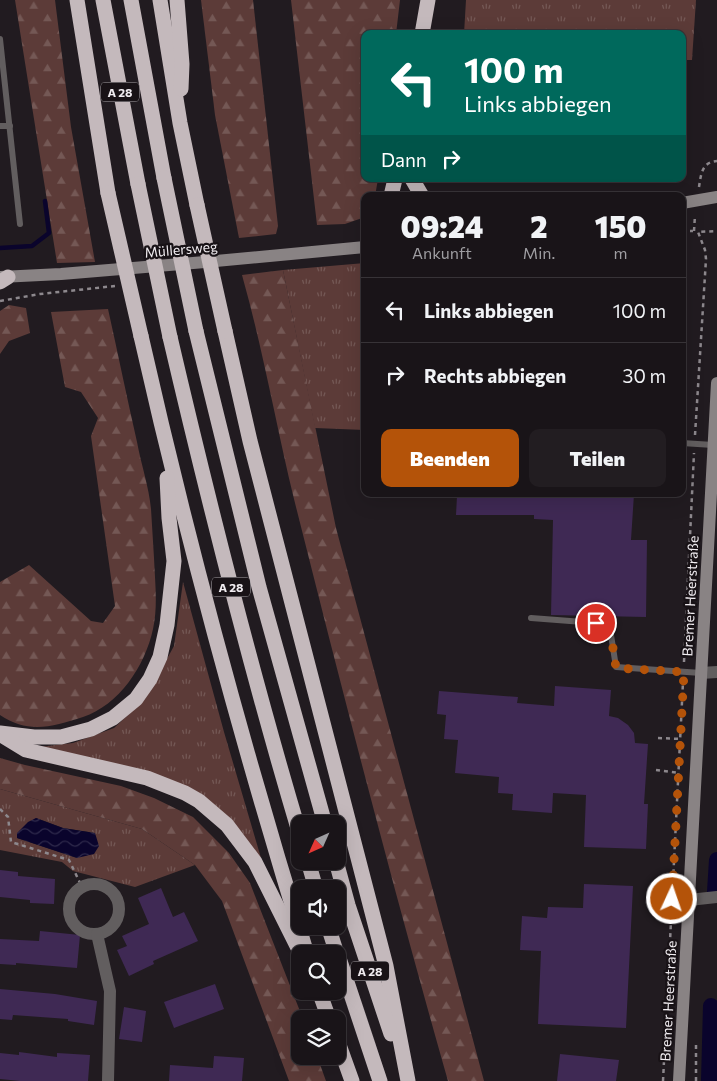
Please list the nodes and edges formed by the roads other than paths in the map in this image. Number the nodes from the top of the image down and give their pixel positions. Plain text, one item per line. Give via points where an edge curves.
1 (76, 0) edge
2 (103, 0) edge
3 (131, 0) edge
4 (160, 0) edge
5 (177, 0) edge
6 (428, 0) edge
7 (423, 30) edge
8 (0, 38) edge
9 (180, 123) junction
10 (0, 126) edge
11 (10, 126) junction
12 (717, 197) edge
13 (686, 202) edge
14 (20, 224) dead end
15 (361, 247) edge
16 (3, 279) edge
17 (717, 383) edge
18 (686, 443) edge
19 (713, 445) junction
20 (166, 446) junction
21 (531, 618) dead end
22 (701, 672) junction
23 (717, 672) edge
24 (0, 734) edge
25 (294, 815) edge
26 (322, 815) edge
27 (338, 870) edge
28 (717, 897) edge
29 (689, 900) junction
30 (98, 934) junction
31 (297, 945) edge
32 (304, 945) edge
33 (346, 981) edge
34 (346, 1064) edge
35 (108, 1081) edge
36 (352, 1081) edge
37 (380, 1081) edge
38 (407, 1081) edge
39 (679, 1081) edge

1 - 20 highway, bridge via 108,193
2 - 25 highway, A 28, bridge via 170,337 232,593
3 - 26 highway, A 28, bridge via 196,331 259,587
4 - 9 highway
5 - 9 highway via 182,64
6 - 7 highway
8 - 11 lane
9 - 38 highway, bridge via 250,441 386,966
10 - 11 lane
11 - 14 lane
12 - 13 street
15 - 16 street, Müllersweg
17 - 19 street, Bremer Heerstraße
18 - 19 lane
19 - 22 street, Bremer Heerstraße
20 - 24 highway via 174,561 167,625 160,657 150,678 136,699 113,718 90,729 61,737
20 - 32 highway via 223,668
21 - 22 lane via 596,623 611,635 616,668
22 - 23 street
22 - 29 street, Bremer Heerstraße
24 - 31 highway via 26,750 147,778 199,801 227,825 255,862
27 - 38 highway, A 28
28 - 29 street
29 - 39 street, Bremer Heerstraße
30 - 30 street via 80,930 69,915 71,899 82,887 105,887 118,906 112,927
30 - 35 street via 110,992
33 - 37 highway, A 28
34 - 36 highway

